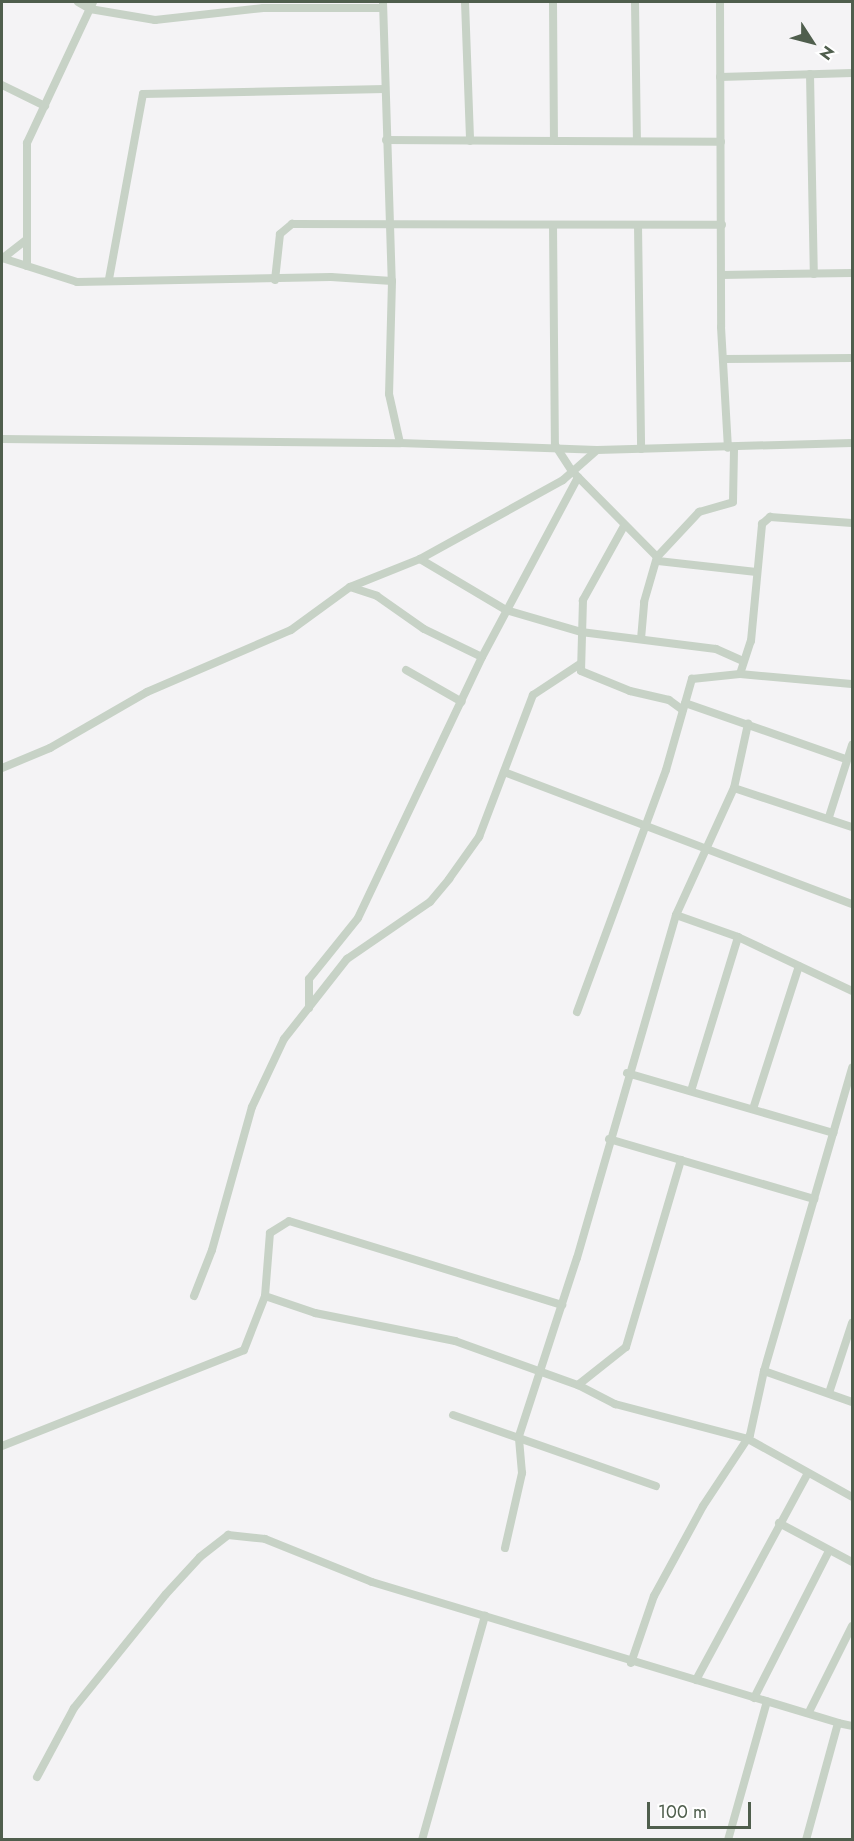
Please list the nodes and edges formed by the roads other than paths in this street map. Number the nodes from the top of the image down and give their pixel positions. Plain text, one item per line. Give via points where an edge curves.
1 (78, 2) edge
2 (465, 2) edge
3 (553, 2) edge
4 (635, 2) edge
5 (720, 2) edge
6 (92, 5) edge
7 (383, 5) edge
8 (852, 73) edge
9 (810, 74) junction
10 (720, 76) junction
11 (2, 85) edge
12 (385, 89) junction
13 (45, 106) junction
14 (386, 140) junction
15 (554, 140) junction
16 (637, 140) junction
17 (470, 141) junction
18 (721, 142) junction
19 (390, 223) junction
20 (553, 225) junction
21 (638, 225) junction
22 (722, 225) junction
23 (26, 240) junction
24 (2, 258) edge
25 (27, 266) junction
26 (852, 273) edge
27 (814, 274) junction
28 (722, 275) junction
29 (109, 279) junction
30 (274, 280) junction
31 (392, 281) junction
32 (852, 358) edge
33 (723, 359) junction
34 (2, 439) edge
35 (400, 443) junction
36 (852, 443) edge
37 (555, 446) junction
38 (731, 448) junction
39 (641, 449) junction
40 (597, 450) junction
41 (575, 474) junction
42 (852, 523) edge
43 (624, 526) junction
44 (420, 559) junction
45 (658, 559) junction
46 (756, 572) junction
47 (350, 587) junction
48 (506, 610) junction
49 (581, 632) junction
50 (641, 639) junction
51 (482, 657) junction
52 (741, 660) junction
53 (580, 664) junction
54 (406, 670) dead end
55 (740, 674) junction
56 (852, 684) edge
57 (688, 693) junction
58 (669, 700) junction
59 (462, 702) junction
60 (684, 707) junction
61 (748, 724) junction
62 (852, 745) edge
63 (846, 759) junction
64 (2, 768) edge
65 (504, 772) junction
66 (734, 788) junction
67 (829, 817) junction
68 (645, 825) junction
69 (852, 827) edge
70 (706, 850) junction
71 (852, 904) edge
72 (676, 915) junction
73 (738, 937) junction
74 (799, 966) junction
75 (852, 991) edge
76 (309, 1008) junction
77 (577, 1012) dead end
78 (852, 1068) edge
79 (627, 1073) junction
80 (691, 1091) junction
81 (753, 1109) junction
82 (833, 1133) junction
83 (609, 1139) junction
84 (681, 1160) junction
85 (814, 1198) junction
86 (194, 1296) dead end
87 (265, 1296) junction
88 (562, 1305) junction
89 (852, 1323) edge
90 (764, 1371) junction
91 (538, 1372) junction
92 (578, 1385) junction
93 (829, 1393) junction
94 (852, 1402) edge
95 (453, 1415) dead end
96 (519, 1436) junction
97 (748, 1439) junction
98 (2, 1446) edge
99 (808, 1473) junction
100 (656, 1486) dead end
101 (852, 1497) edge
102 (779, 1523) junction
103 (505, 1548) dead end
104 (828, 1552) junction
105 (852, 1562) edge
106 (485, 1616) junction
107 (852, 1626) edge
108 (631, 1663) junction
109 (696, 1680) junction
110 (754, 1698) junction
111 (767, 1701) junction
112 (809, 1712) junction
113 (838, 1723) junction
114 (852, 1726) edge
115 (37, 1777) dead end
116 (422, 1839) edge
117 (728, 1839) edge
118 (806, 1839) edge

1 - 6 street
2 - 17 street
3 - 15 street
4 - 16 street
5 - 10 street
6 - 7 street via 155,20 264,8
6 - 13 street
7 - 12 street
8 - 9 street
9 - 10 street
9 - 27 street
10 - 18 street
11 - 13 street
12 - 14 street
12 - 29 street via 143,94
13 - 23 street via 27,143
14 - 17 street
14 - 19 street
15 - 16 street
15 - 17 street
16 - 18 street
18 - 22 street
19 - 20 street
19 - 30 street via 285,228 280,234
19 - 31 street
20 - 21 street
20 - 37 street
21 - 22 street
21 - 39 street
22 - 28 street
23 - 24 street
23 - 25 street
24 - 25 street
25 - 29 street via 77,282
26 - 27 street
27 - 28 street
28 - 33 street
29 - 30 street
30 - 31 street
31 - 35 street via 389,394
32 - 33 street
33 - 38 street
34 - 35 street
35 - 37 street
36 - 38 street
37 - 40 street
37 - 41 street
38 - 39 street
38 - 45 street via 733,502 699,512
39 - 40 street
40 - 41 street
41 - 43 street
41 - 44 street
41 - 48 street
42 - 46 street via 765,519
43 - 45 street
43 - 49 street via 589,582
44 - 47 street
44 - 48 street
45 - 46 street
45 - 50 street via 644,602
46 - 52 street via 751,641
47 - 51 street via 377,596 424,629
47 - 64 street via 291,630 147,692 50,748
48 - 49 street
48 - 51 street
49 - 50 street
49 - 53 street
50 - 52 street via 716,649
51 - 59 street
52 - 55 street
53 - 58 street via 585,676
53 - 65 street via 533,695
54 - 59 street
55 - 56 street
55 - 57 street via 696,676
57 - 58 street
57 - 60 street
58 - 60 street
59 - 76 street via 358,918 309,980
60 - 61 street
60 - 68 street
61 - 63 street
61 - 66 street
62 - 63 street
63 - 67 street
65 - 68 street
65 - 76 street via 479,837 430,902 347,959
66 - 67 street
66 - 70 street
67 - 69 street
68 - 70 street
68 - 77 street
70 - 71 street
70 - 72 street
72 - 73 street
72 - 79 street
73 - 74 street
73 - 80 street
74 - 75 street
74 - 81 street
76 - 86 street via 284,1039 252,1107 212,1250
78 - 82 street
79 - 80 street
79 - 83 street
80 - 81 street
81 - 82 street
82 - 85 street
83 - 84 street
83 - 88 street
84 - 85 street
84 - 92 street via 626,1347
85 - 90 street
87 - 88 street via 270,1233 289,1221
87 - 91 street via 315,1313 455,1341
87 - 98 street via 244,1350
88 - 91 street
89 - 93 street
90 - 93 street
90 - 97 street
91 - 92 street
91 - 96 street
92 - 97 street via 615,1404
93 - 94 street
95 - 96 street
96 - 100 street
96 - 103 street via 522,1473
97 - 99 street
97 - 108 street via 703,1506 654,1596
99 - 101 street
99 - 102 street
102 - 104 street
102 - 109 street
104 - 105 street
104 - 110 street
106 - 108 street
106 - 115 street via 372,1582 265,1539 228,1535 200,1557 166,1594 74,1708
106 - 116 street
107 - 112 street
108 - 109 street
109 - 110 street
110 - 111 street
111 - 112 street
111 - 117 street
112 - 113 street
113 - 114 street
113 - 118 street

